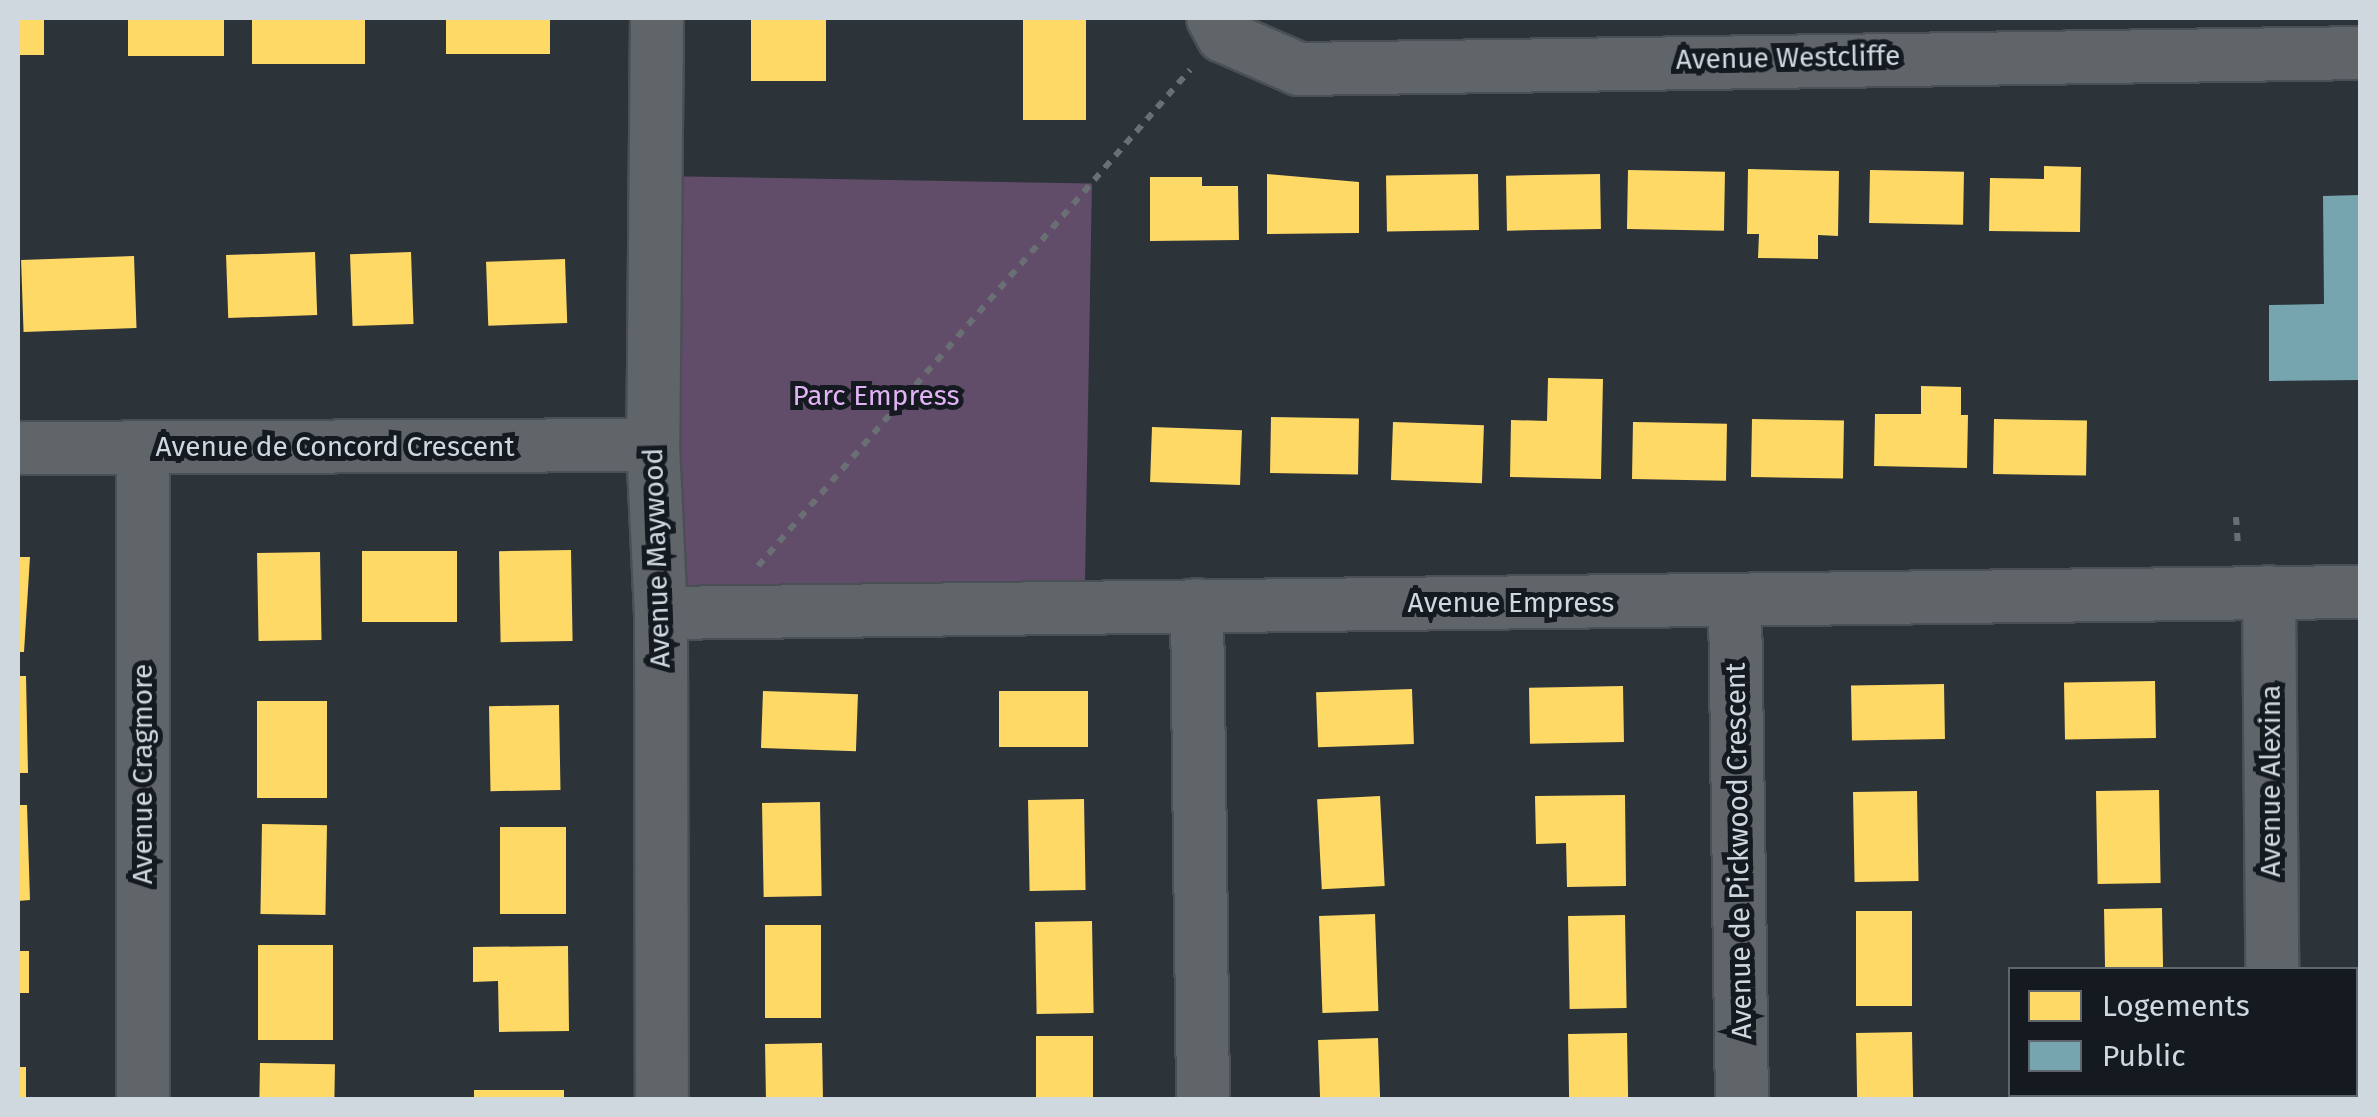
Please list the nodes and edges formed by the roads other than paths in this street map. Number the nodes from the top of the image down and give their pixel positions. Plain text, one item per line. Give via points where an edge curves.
1 (656, 18) edge
2 (1728, 38) edge
3 (1211, 39) edge
4 (2360, 53) edge
5 (652, 445) junction
6 (18, 448) edge
7 (143, 448) junction
8 (2270, 592) junction
9 (2360, 592) edge
10 (1735, 602) junction
11 (1197, 605) junction
12 (662, 614) junction
13 (2272, 967) edge
14 (143, 1100) edge
15 (662, 1100) edge
16 (1203, 1100) edge
17 (1742, 1100) edge

1 - 5 street, Avenue Maywood
2 - 3 street, Avenue Westcliffe via 1299,68
2 - 4 street, Avenue Westcliffe
5 - 7 street, Avenue de Concord Crescent
5 - 12 street, Avenue Maywood
6 - 7 street, Avenue de Concord Crescent
7 - 14 street, Avenue Cragmore
8 - 9 street, Avenue Empress
8 - 10 street, Avenue Empress
8 - 13 street, Avenue Alexina
10 - 11 street, Avenue Empress
10 - 17 street, Avenue de Pickwood Crescent
11 - 12 street, Avenue Empress
11 - 16 street
12 - 15 street, Avenue Maywood

